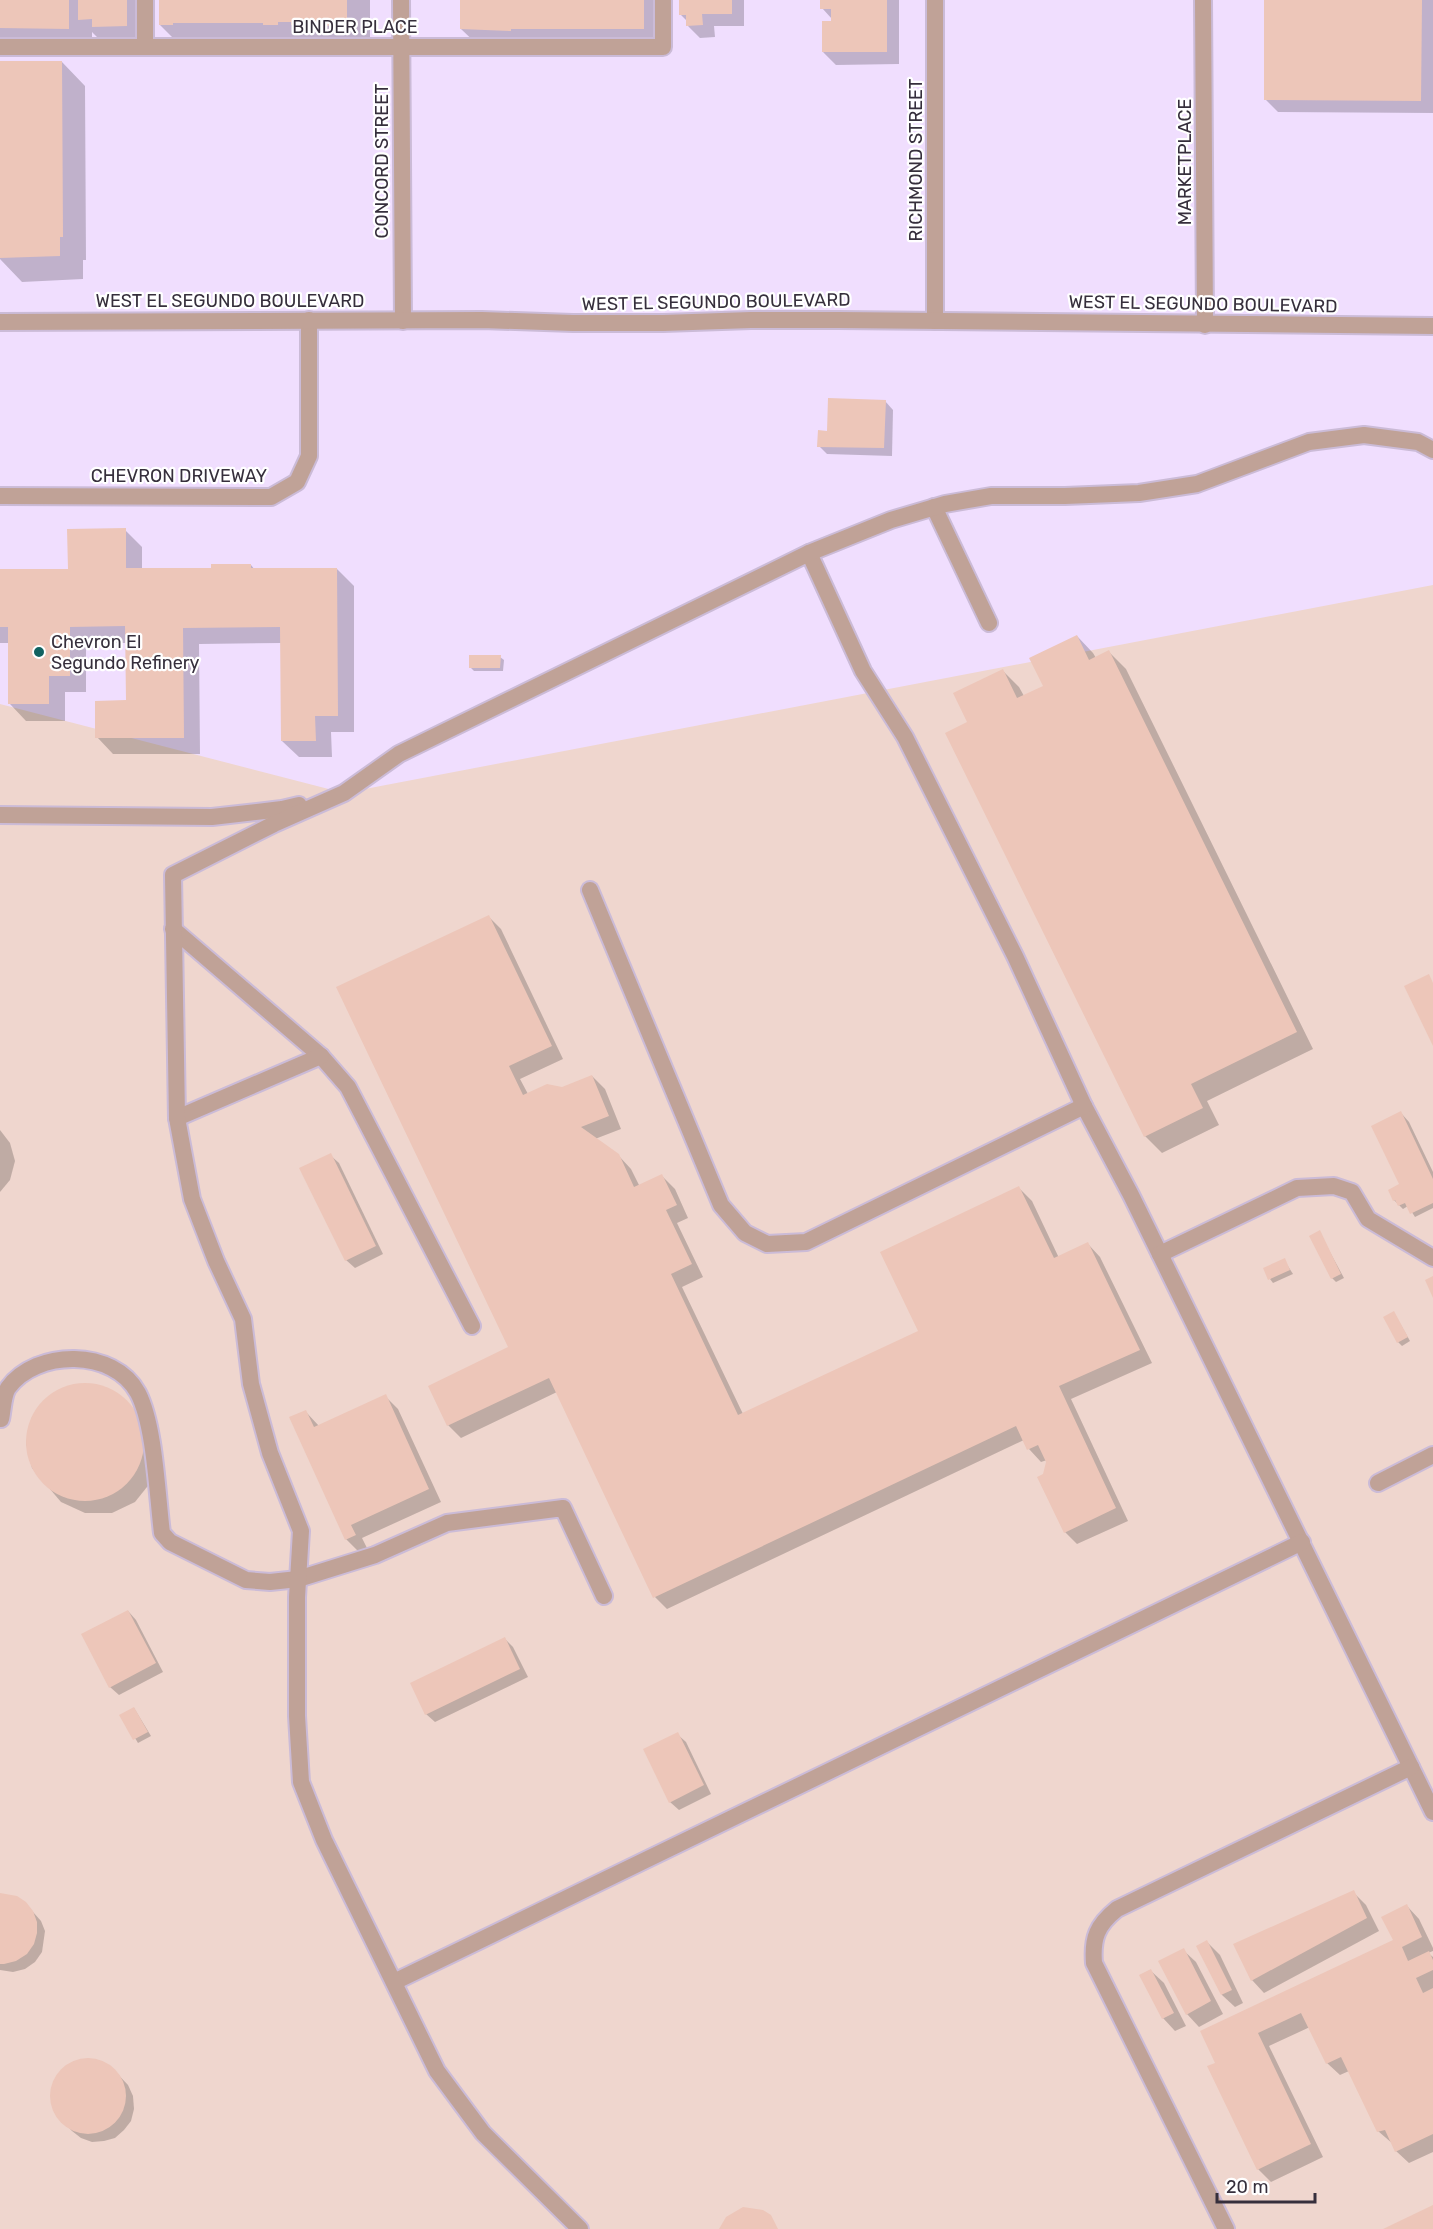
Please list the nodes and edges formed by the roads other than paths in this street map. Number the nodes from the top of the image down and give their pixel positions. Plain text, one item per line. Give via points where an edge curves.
1 (145, 0) edge
2 (401, 0) edge
3 (663, 0) edge
4 (935, 0) edge
5 (1203, 0) edge
6 (401, 46) junction
7 (0, 47) edge
8 (145, 47) junction
9 (309, 320) junction
10 (403, 321) junction
11 (935, 321) junction
12 (0, 322) edge
13 (1205, 325) junction
14 (1433, 326) edge
15 (1433, 450) edge
16 (0, 496) edge
17 (934, 507) junction
18 (809, 553) junction
19 (988, 623) dead end
20 (344, 793) junction
21 (0, 815) edge
22 (591, 890) dead end
23 (173, 929) junction
24 (321, 1056) junction
25 (1084, 1106) junction
26 (177, 1118) junction
27 (1160, 1254) junction
28 (1433, 1258) edge
29 (472, 1326) dead end
30 (1, 1419) edge
31 (1433, 1455) edge
32 (1378, 1483) dead end
33 (1302, 1542) junction
34 (298, 1579) junction
35 (604, 1596) dead end
36 (1411, 1767) junction
37 (1433, 1812) edge
38 (394, 1982) junction
39 (580, 2229) edge
40 (1226, 2229) edge

1 - 8 street
2 - 6 street, CONCORD STREET
3 - 6 street, BINDER PLACE via 663,46
4 - 11 street, RICHMOND STREET
5 - 13 street, MARKETPLACE
6 - 8 street, BINDER PLACE
6 - 10 street, CONCORD STREET
7 - 8 street, BINDER PLACE
9 - 10 street, WEST EL SEGUNDO BOULEVARD
9 - 12 street, WEST EL SEGUNDO BOULEVARD
9 - 16 street, CHEVRON DRIVEWAY via 309,456 297,482 272,497
10 - 11 street, WEST EL SEGUNDO BOULEVARD
11 - 13 street, WEST EL SEGUNDO BOULEVARD
13 - 14 street, WEST EL SEGUNDO BOULEVARD
15 - 17 street via 1418,442 1364,435 1309,442 1197,484 1139,493 991,496
17 - 18 street
17 - 19 street
18 - 20 street via 399,754
18 - 25 street via 863,671 905,737 1015,956
20 - 21 street via 282,809 212,817
20 - 23 street via 173,875
22 - 25 street via 721,1205 745,1233 767,1244 806,1242
23 - 24 street
23 - 26 street
24 - 26 street
24 - 29 street via 348,1087
25 - 27 street
26 - 34 street via 192,1199 243,1318 251,1384 270,1454 301,1531
27 - 28 street via 1297,1188 1334,1186 1352,1192 1368,1219
27 - 33 street
30 - 34 street via 6,1391 22,1373 48,1361 97,1362 121,1372 138,1392 149,1425 162,1533 170,1542 246,1580
31 - 32 street
33 - 36 street
33 - 38 street
34 - 35 street via 375,1555 447,1523 563,1508
34 - 38 street via 297,1716 301,1782 324,1840
36 - 37 street
36 - 40 street via 1117,1909 1104,1919 1096,1933 1092,1947 1094,1963
38 - 39 street via 437,2071 483,2133

